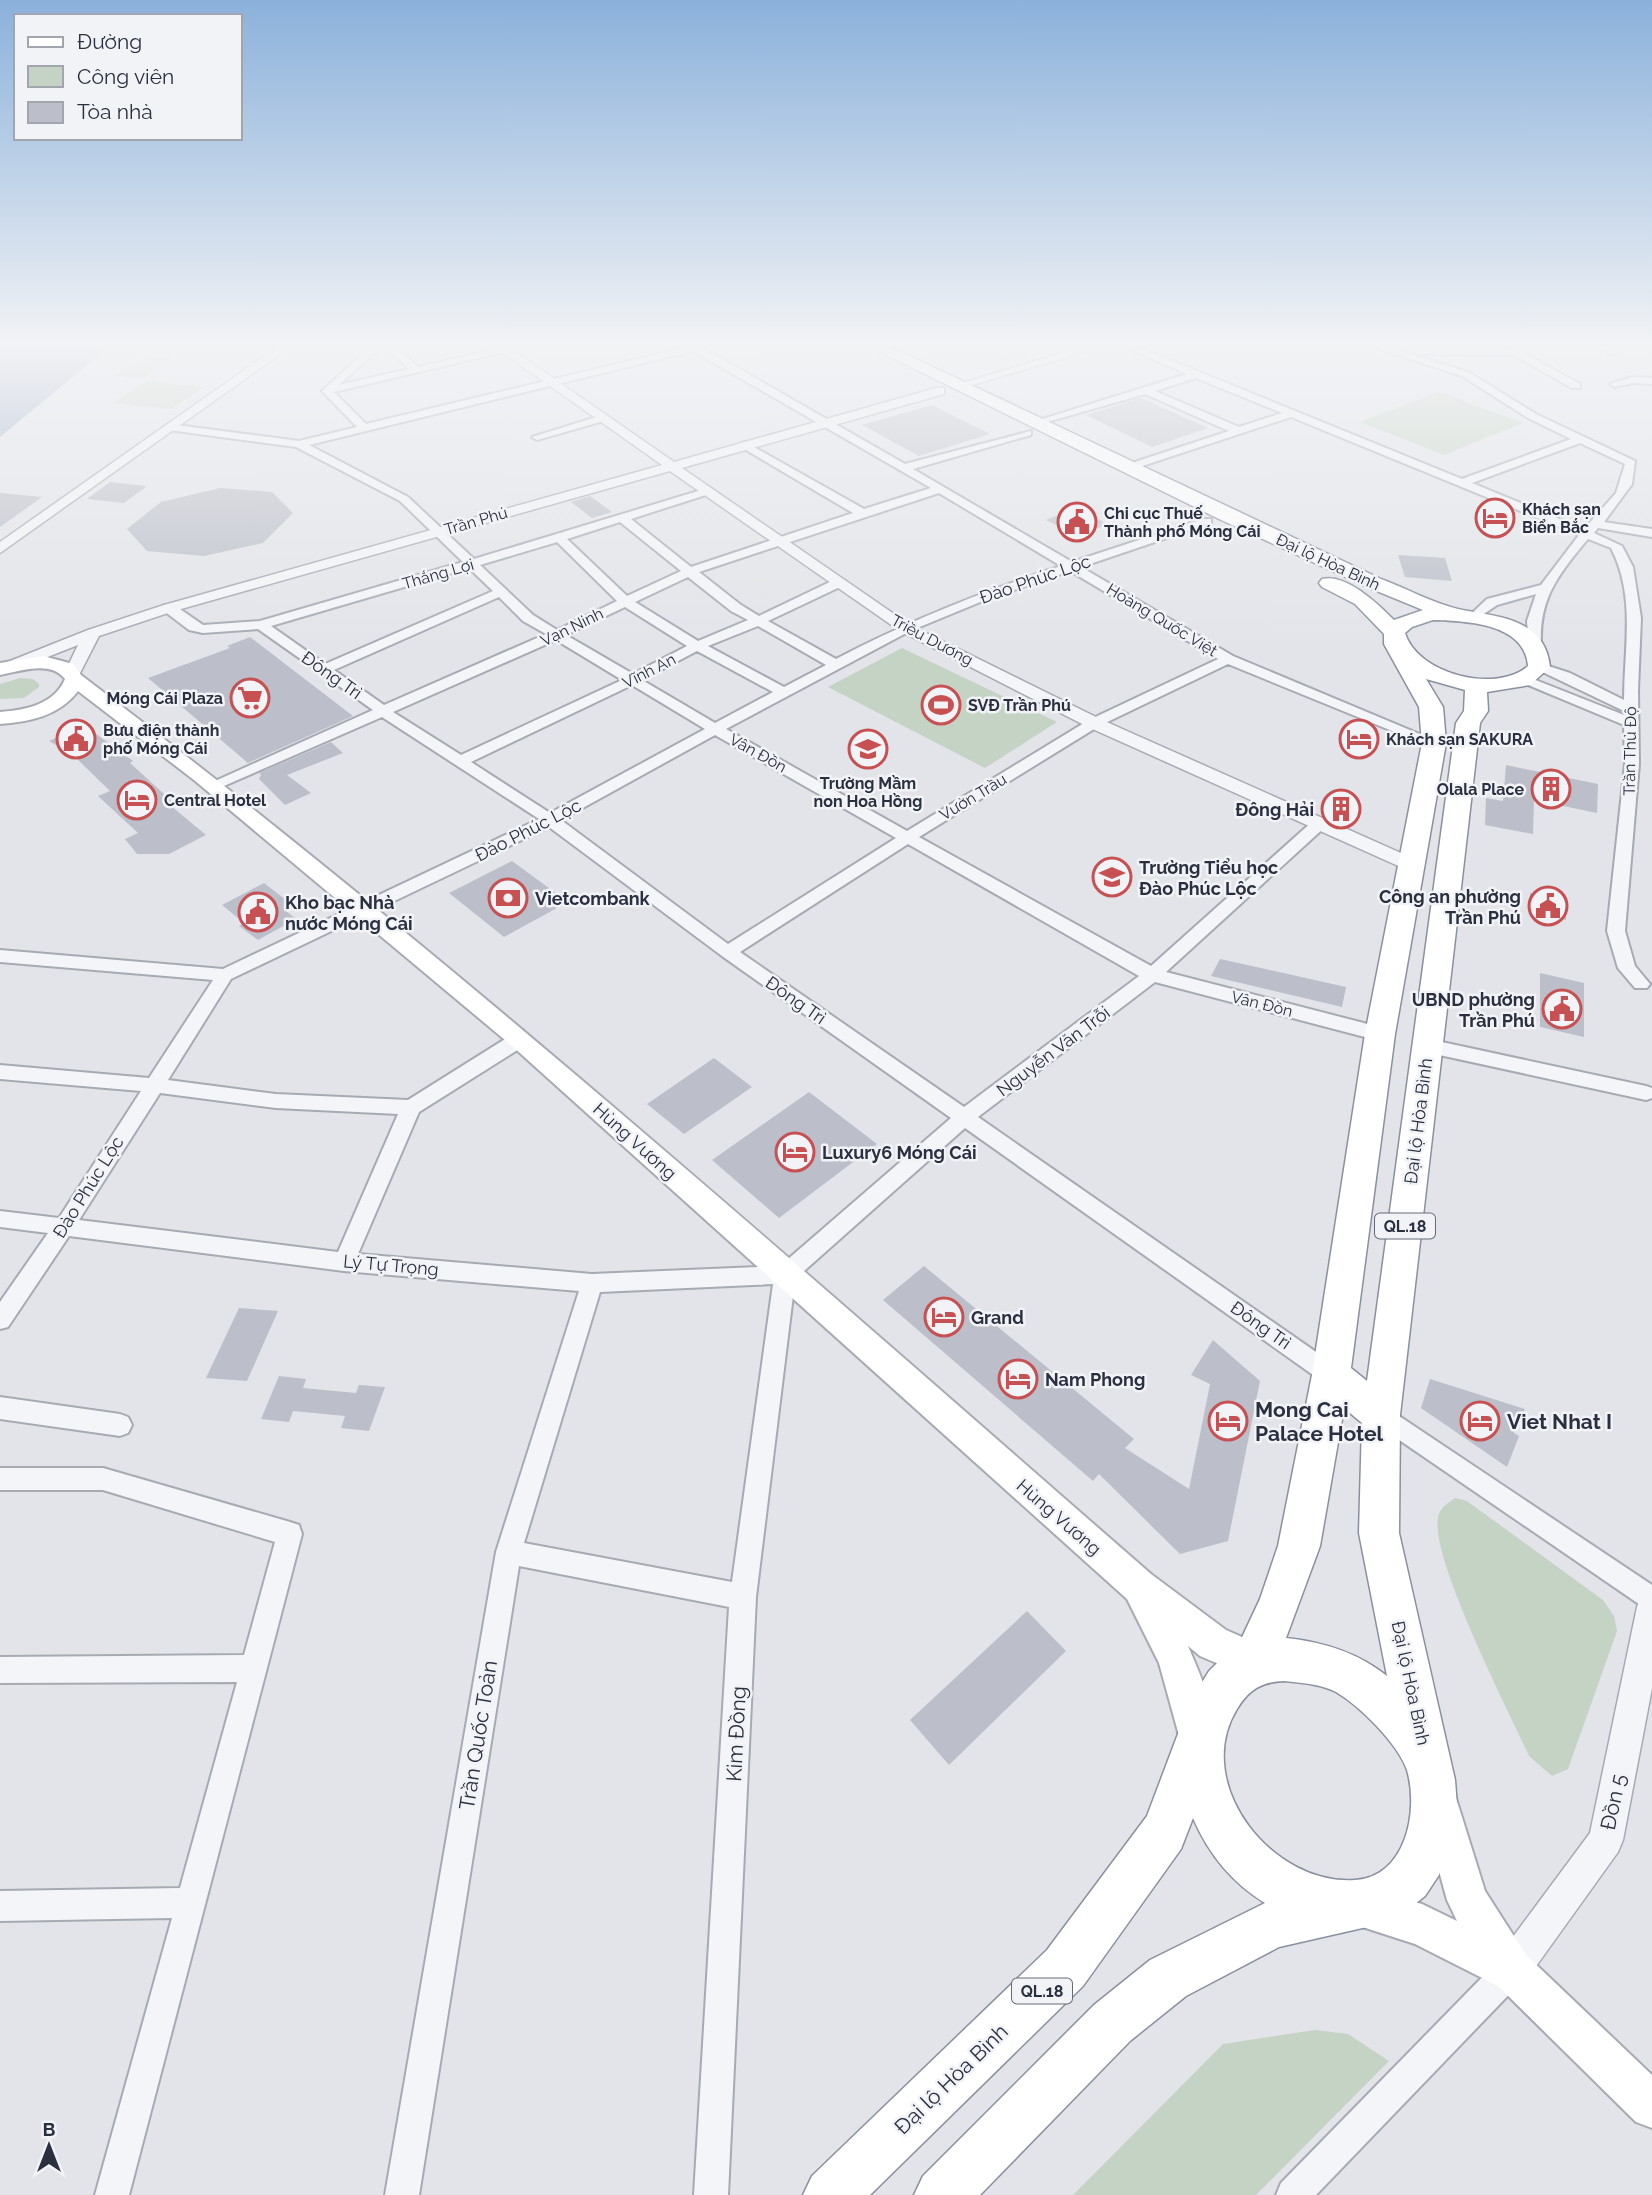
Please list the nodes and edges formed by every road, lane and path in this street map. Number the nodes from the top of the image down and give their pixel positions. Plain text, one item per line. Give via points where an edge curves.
1 (145, 444) edge
2 (299, 444) edge
3 (641, 444) edge
4 (743, 444) edge
5 (745, 444) edge
6 (862, 444) edge
7 (979, 444) edge
8 (1063, 444) edge
9 (1071, 444) edge
10 (1198, 444) edge
11 (1365, 444) edge
12 (1566, 444) edge
13 (1588, 444) edge
14 (671, 465) junction
15 (903, 468) junction
16 (1128, 468) junction
17 (1462, 483) junction
18 (940, 489) junction
19 (708, 491) junction
20 (863, 514) junction
21 (1226, 515) junction
22 (622, 518) junction
23 (1207, 521) junction
24 (1591, 529) junction
25 (439, 532) junction
26 (1652, 533) edge
27 (559, 538) junction
28 (776, 541) junction
29 (0, 549) edge
30 (470, 564) junction
31 (1072, 566) junction
32 (688, 572) junction
33 (838, 583) junction
34 (1545, 588) junction
35 (499, 593) junction
36 (624, 601) junction
37 (170, 608) junction
38 (1449, 613) junction
39 (1475, 616) junction
40 (758, 621) junction
41 (261, 625) junction
42 (905, 628) junction
43 (93, 633) junction
44 (556, 635) junction
45 (1395, 638) junction
46 (1534, 645) junction
47 (697, 646) junction
48 (1228, 660) junction
49 (836, 666) junction
50 (6, 668) edge
51 (324, 669) junction
52 (1531, 674) junction
53 (73, 676) junction
54 (632, 680) junction
55 (1476, 684) junction
56 (783, 692) junction
57 (118, 711) junction
58 (383, 711) junction
59 (30, 713) junction
60 (1631, 716) junction
61 (3, 721) edge
62 (1094, 723) junction
63 (715, 729) junction
64 (1434, 743) junction
65 (460, 761) junction
66 (212, 786) junction
67 (550, 821) junction
68 (1319, 824) junction
69 (908, 837) junction
70 (1411, 868) junction
71 (1449, 879) junction
72 (366, 910) junction
73 (728, 952) junction
74 (2, 958) edge
75 (225, 975) junction
76 (1152, 975) junction
77 (1641, 984) dead end
78 (1380, 1034) junction
79 (520, 1039) junction
80 (1428, 1046) junction
81 (0, 1072) edge
82 (152, 1085) junction
83 (1646, 1093) dead end
84 (411, 1107) junction
85 (965, 1117) junction
86 (0, 1219) edge
87 (64, 1227) junction
88 (344, 1262) junction
89 (785, 1275) junction
90 (592, 1283) junction
91 (0, 1320) edge
92 (1331, 1375) junction
93 (0, 1408) edge
94 (1381, 1415) junction
95 (120, 1426) dead end
96 (0, 1479) edge
97 (509, 1552) junction
98 (1139, 1586) junction
99 (743, 1597) junction
100 (1652, 1600) edge
101 (1652, 1607) edge
102 (1254, 1661) junction
103 (254, 1668) junction
104 (0, 1671) edge
105 (1197, 1746) junction
106 (1428, 1766) junction
107 (191, 1903) junction
108 (0, 1906) edge
109 (1354, 1906) junction
110 (1511, 1970) junction
111 (1652, 2106) edge
112 (112, 2195) edge
113 (402, 2195) edge
114 (711, 2195) edge
115 (831, 2195) edge
116 (942, 2195) edge
117 (1293, 2195) edge

1 - 29 street
2 - 25 street, Vân Đồn via 404,499
3 - 14 street, Triều Dương
4 - 14 street, Trần Phú
5 - 20 street
6 - 15 street, Hoàng Quốc Việt
7 - 15 street
8 - 23 highway, Đại lộ Hòa Bình / QL.18
9 - 16 highway, Đại lộ Hòa Bình / QL.18
10 - 16 street
11 - 17 street
12 - 17 street
13 - 24 street via 1631,463 1616,504
14 - 19 street, Triều Dương
14 - 25 street, Trần Phú
15 - 18 street, Hoàng Quốc Việt
16 - 21 highway, Đại lộ Hòa Bình / QL.18
17 - 24 street
18 - 20 street, Vạn Ninh
18 - 31 street, Hoàng Quốc Việt
19 - 22 street, Thắng Lợi
19 - 28 street, Triều Dương
20 - 28 street, Vạn Ninh
21 - 23 highway
21 - 38 highway, Đại lộ Hòa Bình / QL.18
22 - 27 street, Thắng Lợi
22 - 32 street
23 - 31 street, Đào Phúc Lộc
23 - 45 highway, Đại lộ Hòa Bình / QL.18 via 1362,600
24 - 26 street
24 - 34 street
24 - 60 street, Trần Thủ Độ via 1616,546 1627,567 1635,618
25 - 30 street, Vân Đồn
25 - 37 street, Trần Phú
27 - 30 street, Thắng Lợi
27 - 36 street
28 - 32 street, Vạn Ninh
28 - 33 street, Triều Dương
30 - 35 street, Vân Đồn
30 - 41 street, Thắng Lợi
31 - 42 street, Đào Phúc Lộc
31 - 48 street, Hoàng Quốc Việt
32 - 36 street, Vạn Ninh
32 - 40 street
33 - 40 street, Vĩnh An
33 - 42 street, Triều Dương
34 - 39 street via 1492,602
34 - 46 street via 1533,618
35 - 44 street, Vân Đồn
35 - 51 street
36 - 44 street, Vạn Ninh
36 - 47 street
37 - 41 street, Thắng Lợi via 203,629
37 - 43 street, Trần Phú
38 - 39 highway, QL.18
38 - 45 highway, QL.18 via 1404,622
39 - 46 highway, QL.18 via 1510,628
40 - 47 street, Vĩnh An
40 - 49 street
41 - 51 street, Đông Trì
42 - 49 street, Đào Phúc Lộc
42 - 62 street, Triều Dương
43 - 50 street, Trần Phú
43 - 53 street via 76,661
44 - 54 street, Vân Đồn
44 - 58 street, Vạn Ninh
45 - 55 highway, QL.18 via 1405,658 1423,670
45 - 64 highway, Đại lộ Hòa Bình / QL.18 via 1431,707
46 - 52 highway via 1541,657
47 - 54 street, Vĩnh An
47 - 56 street
48 - 62 street, Vườn Trầu
48 - 64 street, Hoàng Quốc Việt
49 - 56 street, Đào Phúc Lộc
50 - 53 main road via 43,663 66,668
51 - 58 street, Đông Trì
52 - 55 highway, QL.18 via 1502,685
52 - 60 street
53 - 57 main road, Hùng Vương
53 - 59 main road via 72,688 63,697
54 - 63 street, Vân Đồn
54 - 65 street, Vĩnh An
55 - 71 highway, Đại lộ Hòa Bình / QL.18
56 - 63 street, Đào Phúc Lộc
57 - 59 main road via 61,708
57 - 66 main road, Hùng Vương
58 - 65 street, Đông Trì
58 - 66 street, Vạn Ninh
59 - 61 main road
60 - 77 street, Trần Thủ Độ via 1632,764 1616,931 1627,968
62 - 68 street, Triều Dương
62 - 69 street, Vườn Trầu
63 - 67 street, Đào Phúc Lộc
63 - 69 street, Vân Đồn
64 - 70 highway, Đại lộ Hòa Bình / QL.18
65 - 67 street, Đông Trì
66 - 72 main road, Hùng Vương
67 - 72 street, Đào Phúc Lộc
67 - 73 street, Đông Trì
68 - 70 street, Triều Dương
68 - 76 street, Nguyễn Văn Trỗi
69 - 73 street, Vườn Trầu
69 - 76 street, Vân Đồn
70 - 71 highway
70 - 78 highway, Đại lộ Hòa Bình / QL.18
71 - 80 highway, Đại lộ Hòa Bình / QL.18
72 - 75 street, Đào Phúc Lộc
72 - 79 main road, Hùng Vương
73 - 85 street, Đông Trì
74 - 75 street
75 - 82 street, Đào Phúc Lộc
76 - 78 street, Vân Đồn
76 - 85 street, Nguyễn Văn Trỗi
78 - 80 highway
78 - 92 highway, Đại lộ Hòa Bình / QL.18
79 - 84 street
79 - 89 main road, Hùng Vương
80 - 83 street
80 - 94 highway, Đại lộ Hòa Bình / QL.18
81 - 82 street
82 - 84 street via 276,1101
82 - 87 street, Đào Phúc Lộc
84 - 88 street
85 - 89 street, Nguyễn Văn Trỗi
85 - 92 street, Đông Trì
86 - 87 street, Lý Tự Trọng
87 - 88 street, Lý Tự Trọng
87 - 91 street, Đào Phúc Lộc
88 - 90 street, Lý Tự Trọng
89 - 90 street, Lý Tự Trọng
89 - 98 main road, Hùng Vương
89 - 99 street, Kim Đồng
90 - 97 street, Trần Quốc Toản
92 - 94 highway
92 - 102 highway, Đại lộ Hòa Bình / QL.18 via 1299,1546
93 - 95 street
94 - 100 street
94 - 106 highway, Đại lộ Hòa Bình / QL.18 via 1379,1533
96 - 103 street via 103,1479 289,1534
97 - 99 street
97 - 113 street, Trần Quốc Toản
98 - 102 main road, Hùng Vương via 1213,1643
98 - 105 main road via 1174,1653 1191,1703
99 - 114 street, Kim Đồng
101 - 110 street, Đồn 5 via 1606,1839
102 - 105 highway via 1215,1697
102 - 106 highway via 1318,1663 1351,1677 1382,1700 1408,1731
103 - 104 street
103 - 107 street
105 - 109 highway via 1204,1787 1219,1825 1245,1859 1279,1886 1317,1902
105 - 115 highway, Đại lộ Hòa Bình / QL.18 via 1164,1832 1065,1968
106 - 109 highway via 1434,1804 1430,1841 1415,1872 1389,1895
106 - 110 main road via 1467,1900
107 - 108 street
107 - 112 street
109 - 110 main road via 1422,1925
109 - 116 highway via 1273,1924 1168,1978 1112,2023
110 - 111 main road
110 - 117 street

